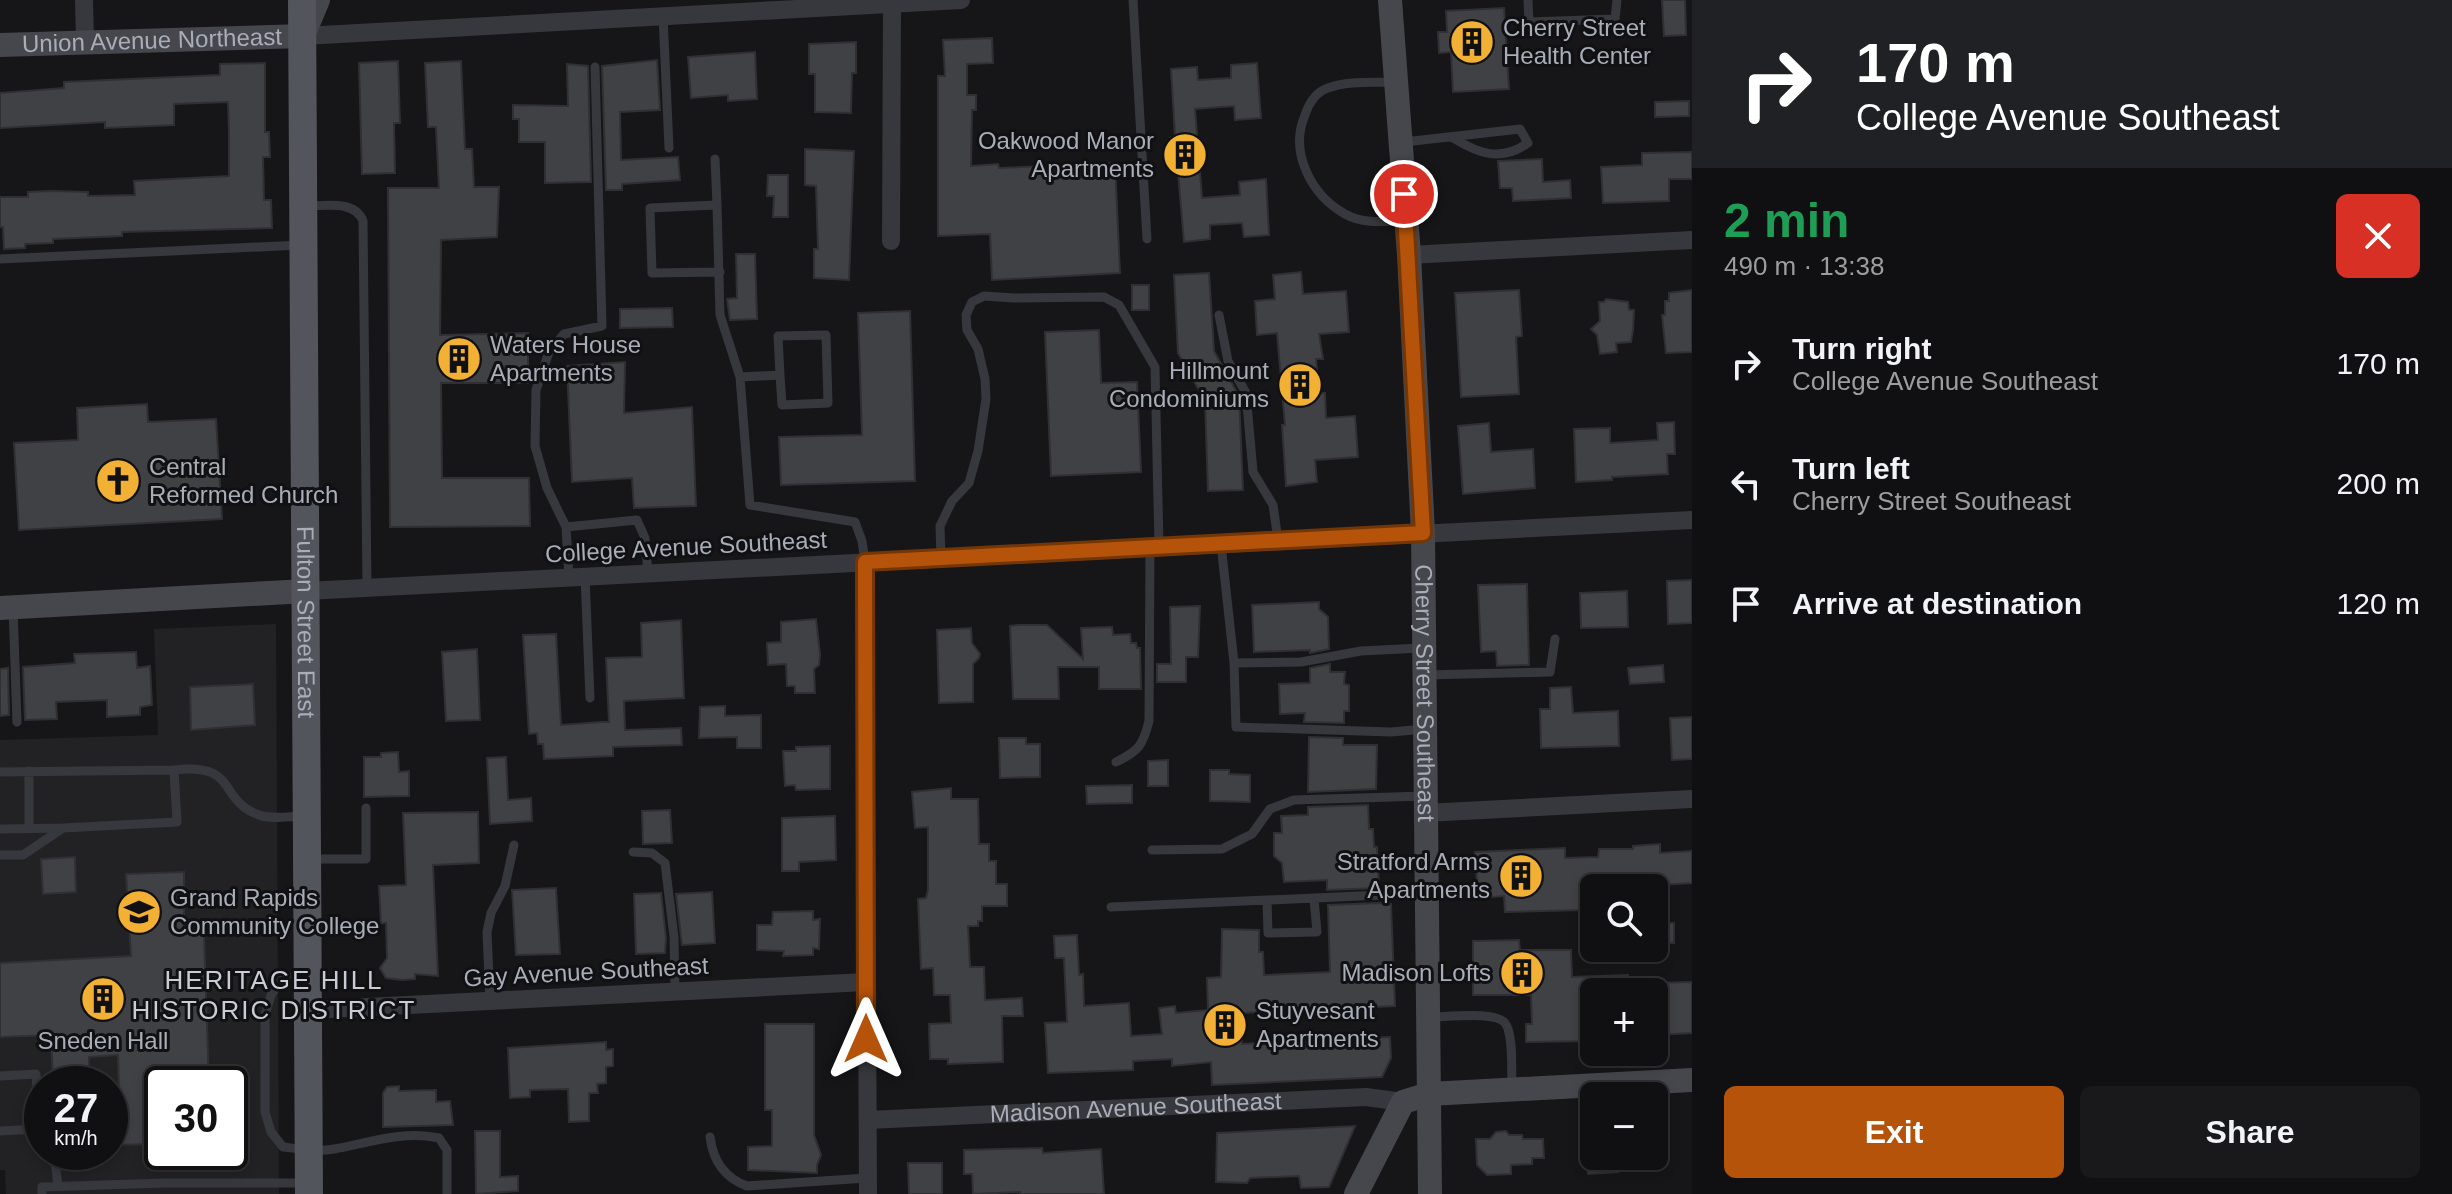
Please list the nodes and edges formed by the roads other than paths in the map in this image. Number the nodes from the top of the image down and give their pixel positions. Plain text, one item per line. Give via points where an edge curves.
1 (84, 0) edge
2 (302, 0) edge
3 (318, 0) edge
4 (961, 0) edge
5 (1133, 0) edge
6 (1390, 0) edge
7 (1528, 0) edge
8 (1617, 0) edge
9 (892, 2) edge
10 (729, 6) edge
11 (663, 16) junction
12 (303, 36) junction
13 (85, 41) junction
14 (0, 45) edge
15 (595, 67) dead end
16 (1396, 82) junction
17 (1453, 138) junction
18 (1400, 142) junction
19 (669, 148) dead end
20 (715, 159) dead end
21 (717, 205) junction
22 (304, 206) junction
23 (1406, 220) junction
24 (1147, 239) dead end
25 (1692, 240) edge
26 (891, 241) dead end
27 (304, 245) junction
28 (1409, 255) junction
29 (0, 259) edge
30 (720, 272) junction
31 (1219, 315) dead end
32 (780, 375) junction
33 (740, 377) junction
34 (1692, 520) edge
35 (566, 527) junction
36 (1423, 533) junction
37 (1278, 540) junction
38 (1221, 543) junction
39 (1155, 547) junction
40 (941, 558) junction
41 (865, 562) junction
42 (648, 573) junction
43 (577, 576) junction
44 (367, 587) junction
45 (306, 591) junction
46 (6, 608) edge
47 (1555, 639) dead end
48 (1425, 648) junction
49 (1234, 663) junction
50 (1425, 675) junction
51 (590, 698) dead end
52 (17, 722) dead end
53 (1425, 729) junction
54 (1116, 762) dead end
55 (174, 770) junction
56 (29, 771) junction
57 (0, 772) edge
58 (1692, 799) edge
59 (1425, 804) junction
60 (366, 808) dead end
61 (307, 816) junction
62 (63, 828) junction
63 (0, 829) edge
64 (29, 829) junction
65 (514, 845) dead end
66 (1152, 850) dead end
67 (633, 852) dead end
68 (0, 855) edge
69 (307, 859) junction
70 (1426, 893) junction
71 (1314, 899) junction
72 (1267, 900) junction
73 (1111, 907) dead end
74 (308, 977) junction
75 (866, 982) junction
76 (675, 991) junction
77 (490, 1001) junction
78 (308, 1010) junction
79 (1429, 1017) junction
80 (24, 1075) edge
81 (0, 1076) edge
82 (1692, 1080) edge
83 (1512, 1090) junction
84 (1429, 1094) junction
85 (1403, 1102) junction
86 (868, 1120) junction
87 (0, 1131) edge
88 (24, 1131) edge
89 (710, 1137) dead end
90 (309, 1150) junction
91 (56, 1170) edge
92 (164, 1183) junction
93 (58, 1186) junction
94 (868, 1186) edge
95 (309, 1188) edge
96 (42, 1194) edge
97 (164, 1194) edge
98 (447, 1194) edge
99 (1356, 1194) edge
100 (1430, 1194) edge

1 - 13 street
2 - 12 main road, Fulton Street East
3 - 12 street
4 - 9 street
5 - 24 lane
6 - 16 street, Cherry Street Southeast
7 - 8 lane via 1529,22 1615,19
9 - 10 street
9 - 26 street
10 - 11 street
11 - 12 street
11 - 19 lane
12 - 13 street, Union Avenue Northeast
12 - 22 main road, Fulton Street East
13 - 14 street, Union Avenue Northeast
15 - 35 lane via 602,326 564,334 549,352 536,390 535,446
16 - 18 street, Cherry Street Southeast
16 - 23 lane via 1329,87 1317,94 1302,122 1299,145 1318,190 1347,216 1369,222
17 - 17 lane via 1520,129 1528,143 1493,155
17 - 18 lane
18 - 23 street, Cherry Street Southeast
20 - 21 lane
21 - 30 lane
21 - 30 lane via 650,208 652,273
22 - 27 main road, Fulton Street East
22 - 44 lane via 348,207 363,221
23 - 28 street, Cherry Street Southeast
25 - 28 street
27 - 29 lane
27 - 45 main road, Fulton Street East
28 - 36 street, Cherry Street Southeast
30 - 33 lane via 720,315
31 - 37 lane via 1228,361 1246,393 1253,472 1273,505
32 - 32 lane via 782,405 828,403 826,335 778,336
32 - 33 lane
33 - 41 lane via 750,505 855,522
34 - 36 street, College Avenue Southeast
35 - 42 lane via 637,520 645,538
35 - 43 lane
36 - 37 street, College Avenue Southeast
36 - 48 street, Cherry Street Southeast
37 - 38 street, College Avenue Southeast
38 - 39 street, College Avenue Southeast
38 - 49 lane
39 - 40 street, College Avenue Southeast
39 - 40 lane via 1155,367 1119,305 1104,297 984,296 972,302 966,315 985,379 978,451 969,483 952,501 940,526
39 - 54 lane via 1149,721 1136,752
40 - 41 street, College Avenue Southeast
41 - 42 street, College Avenue Southeast
41 - 75 street
42 - 43 street, College Avenue Southeast
43 - 44 street, College Avenue Southeast
43 - 51 lane
44 - 45 street, College Avenue Southeast
45 - 46 street
45 - 61 main road, Fulton Street East
46 - 52 lane
47 - 50 lane via 1550,672
48 - 49 lane via 1361,651 1301,662
48 - 50 street, Cherry Street Southeast
49 - 53 lane via 1236,727
50 - 53 street, Cherry Street Southeast
53 - 59 street, Cherry Street Southeast
55 - 56 lane
55 - 61 lane via 210,771 248,810 263,817
55 - 62 lane via 177,822
56 - 57 lane
56 - 64 lane
58 - 59 street
59 - 66 lane via 1294,800 1270,809 1252,834 1222,849
59 - 70 street, Cherry Street Southeast
60 - 69 lane via 366,859
61 - 69 main road, Fulton Street East
62 - 64 lane
62 - 68 lane via 23,855
63 - 64 lane
65 - 77 lane via 487,932
67 - 76 lane via 652,853 665,863
69 - 74 main road, Fulton Street East
70 - 71 lane
70 - 79 street, Cherry Street Southeast
71 - 72 lane
71 - 72 lane via 1317,932 1268,933
72 - 73 lane
74 - 78 main road, Fulton Street East
74 - 90 lane via 283,978 266,1005 265,1112 283,1147
75 - 76 street, Gay Avenue Southeast
75 - 86 street
76 - 77 street, Gay Avenue Southeast
77 - 78 street, Gay Avenue Southeast
78 - 90 main road, Fulton Street East
79 - 83 lane via 1495,1016 1505,1022
79 - 84 street, Cherry Street Southeast
80 - 81 lane
82 - 83 street
83 - 84 street
84 - 85 street
84 - 100 street, Cherry Street Southeast
85 - 86 street, Madison Avenue Southeast via 1366,1097
85 - 99 street
86 - 94 street
87 - 88 lane
89 - 94 lane via 723,1172 747,1186
90 - 95 main road, Fulton Street East
90 - 98 lane via 367,1140 439,1138 447,1150
91 - 93 lane
92 - 93 lane
92 - 95 lane
92 - 97 lane
93 - 96 lane via 42,1187

